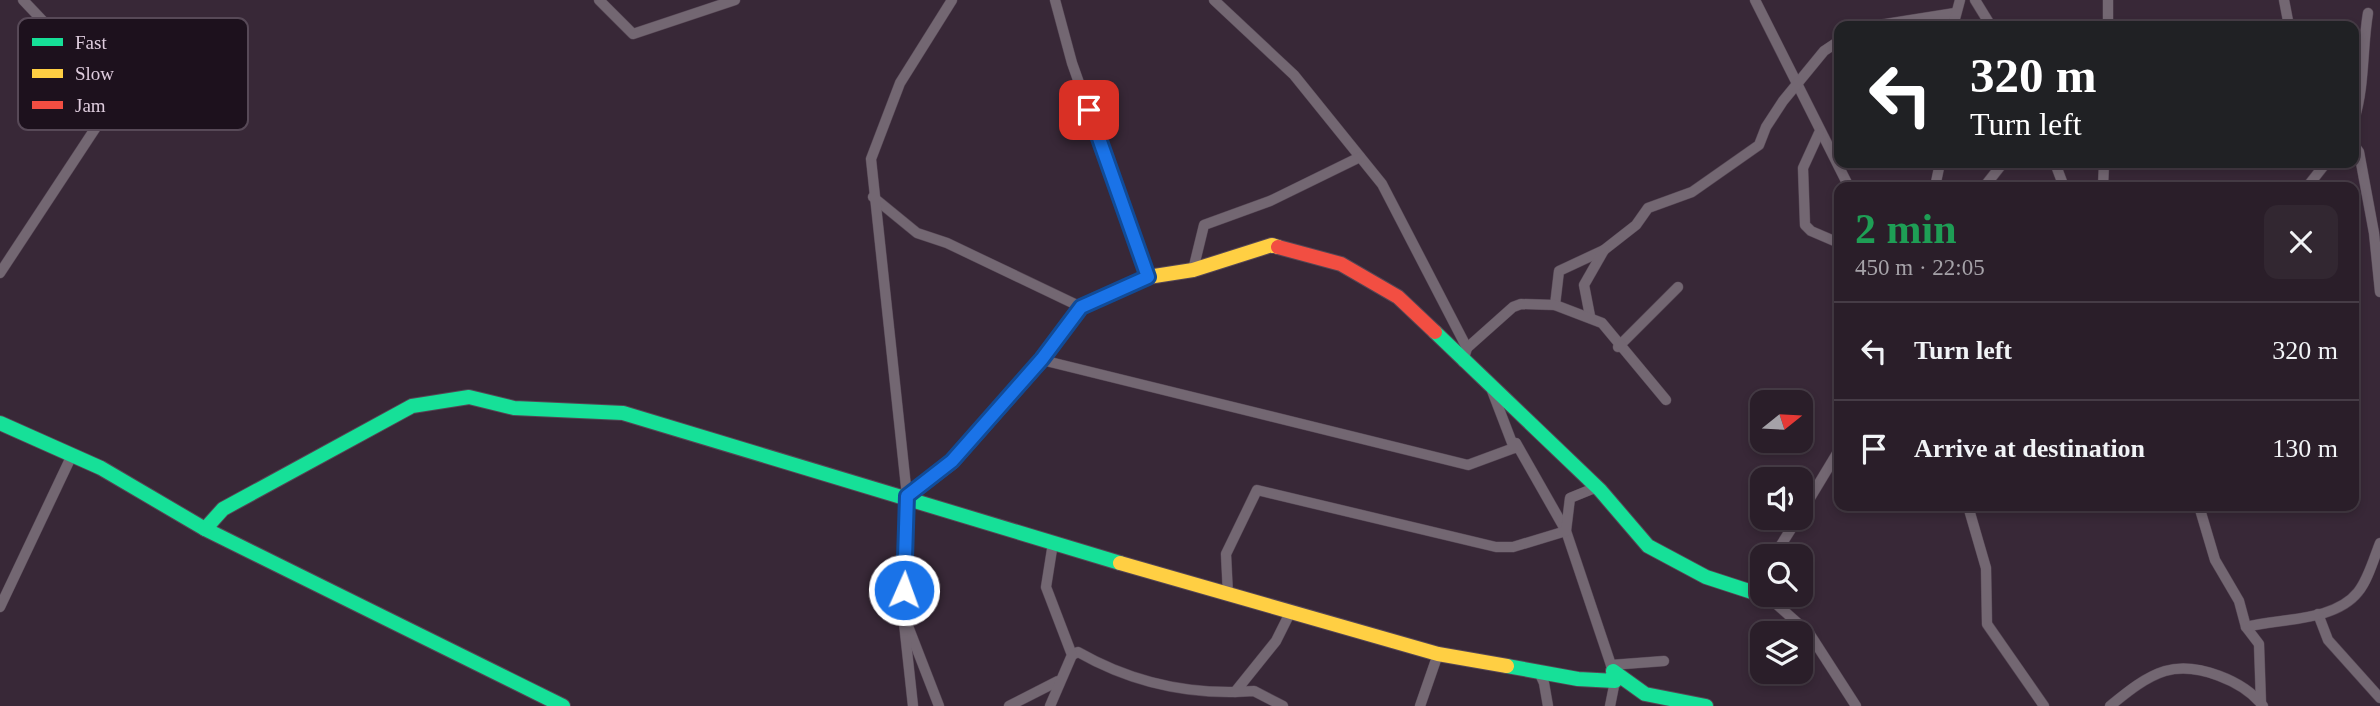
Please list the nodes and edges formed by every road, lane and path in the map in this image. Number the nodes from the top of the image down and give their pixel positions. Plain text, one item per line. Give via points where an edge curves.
1 (23, 0) edge
2 (599, 0) edge
3 (735, 0) edge
4 (951, 0) edge
5 (1055, 0) edge
6 (1214, 0) edge
7 (1755, 0) edge
8 (1960, 0) edge
9 (1975, 0) edge
10 (2108, 0) edge
11 (2284, 0) edge
12 (1955, 13) junction
13 (2368, 13) dead end
14 (41, 18) edge
15 (1905, 21) edge
16 (1954, 21) edge
17 (1989, 21) edge
18 (2108, 21) edge
19 (2288, 21) edge
20 (1834, 44) edge
21 (1797, 87) junction
22 (2359, 97) edge
23 (94, 130) edge
24 (1819, 133) junction
25 (2359, 152) edge
26 (1360, 157) junction
27 (1834, 160) edge
28 (1999, 168) edge
29 (2322, 168) edge
30 (1988, 182) edge
31 (2311, 182) edge
32 (873, 197) junction
33 (1834, 241) edge
34 (1604, 250) junction
35 (1194, 270) junction
36 (0, 273) edge
37 (1148, 277) junction
38 (1678, 287) dead end
39 (2380, 292) edge
40 (1555, 305) junction
41 (1081, 307) junction
42 (1590, 316) junction
43 (1618, 347) junction
44 (1465, 355) junction
45 (1042, 359) junction
46 (1488, 381) junction
47 (1665, 400) dead end
48 (0, 423) edge
49 (1514, 448) junction
50 (72, 455) junction
51 (1834, 458) edge
52 (1597, 486) junction
53 (1813, 493) edge
54 (907, 496) junction
55 (1969, 511) edge
56 (2200, 511) edge
57 (205, 529) junction
58 (1566, 531) junction
59 (1053, 543) junction
60 (2380, 543) edge
61 (1750, 590) edge
62 (1227, 595) junction
63 (0, 607) edge
64 (1777, 607) edge
65 (1292, 611) junction
66 (903, 614) junction
67 (2318, 614) junction
68 (2246, 627) junction
69 (1438, 654) junction
70 (1072, 655) junction
71 (1664, 661) dead end
72 (1538, 670) junction
73 (1613, 672) junction
74 (1058, 681) junction
75 (1235, 692) junction
76 (2380, 698) edge
77 (2262, 704) edge
78 (563, 706) edge
79 (913, 706) edge
80 (939, 706) edge
81 (1009, 706) edge
82 (1050, 706) edge
83 (1283, 706) edge
84 (1420, 706) edge
85 (1548, 706) edge
86 (1610, 706) edge
87 (1706, 706) edge
88 (1856, 706) edge
89 (2045, 706) edge
90 (2110, 706) edge

1 - 14 street
2 - 3 street via 633,34
4 - 32 street via 900,83 871,159
5 - 37 street via 1072,63
6 - 26 street via 1294,75
7 - 21 street
8 - 12 street
9 - 17 street
10 - 18 street
11 - 19 street
12 - 15 street
12 - 16 street
13 - 22 street
20 - 21 street
21 - 24 street
21 - 34 street via 1783,101 1759,145 1692,192 1648,208 1636,225
23 - 36 street
24 - 27 street
24 - 33 street via 1803,168 1805,225
25 - 39 street
26 - 35 street via 1270,201 1205,225
26 - 44 street via 1382,184
28 - 30 street
29 - 31 street
32 - 41 street via 917,233
32 - 54 street
34 - 40 street via 1559,271
34 - 42 street via 1584,285
35 - 37 street
35 - 44 street via 1272,246 1340,264 1398,297
37 - 41 street
38 - 43 street
40 - 42 street
40 - 44 street via 1513,307
41 - 45 street
42 - 43 street via 1602,323
43 - 47 street
44 - 46 street
45 - 49 street via 1468,465
45 - 54 street via 952,461
46 - 49 street
46 - 52 street
48 - 50 street
49 - 58 street via 1516,443
50 - 57 street
50 - 63 street
51 - 53 street
52 - 58 street via 1570,498
52 - 61 street via 1648,546 1706,577
54 - 57 street via 623,413 514,408 470,397 412,407 369,427 223,509
54 - 59 street
54 - 66 street
55 - 89 street via 1986,568 1987,624
56 - 68 street via 2215,560 2229,581
57 - 78 street
58 - 62 street via 1513,547 1496,547 1257,490 1226,554
58 - 73 street
59 - 62 street
59 - 70 street via 1046,587
60 - 67 street via 2359,592 2342,606
62 - 65 street
64 - 88 street via 1809,633
65 - 69 street
65 - 75 street via 1276,640
66 - 79 street
66 - 80 street
67 - 68 street
67 - 76 street via 2328,640
68 - 77 street via 2259,644
69 - 72 street
69 - 84 street
70 - 74 street
70 - 75 street via 1078,652 1115,673 1164,685 1204,693
71 - 73 street
72 - 73 street via 1578,679
72 - 85 street
73 - 86 street
73 - 87 street via 1645,694
74 - 81 street
74 - 82 street
75 - 83 street via 1254,691
77 - 90 street via 2227,678 2189,669 2165,671

